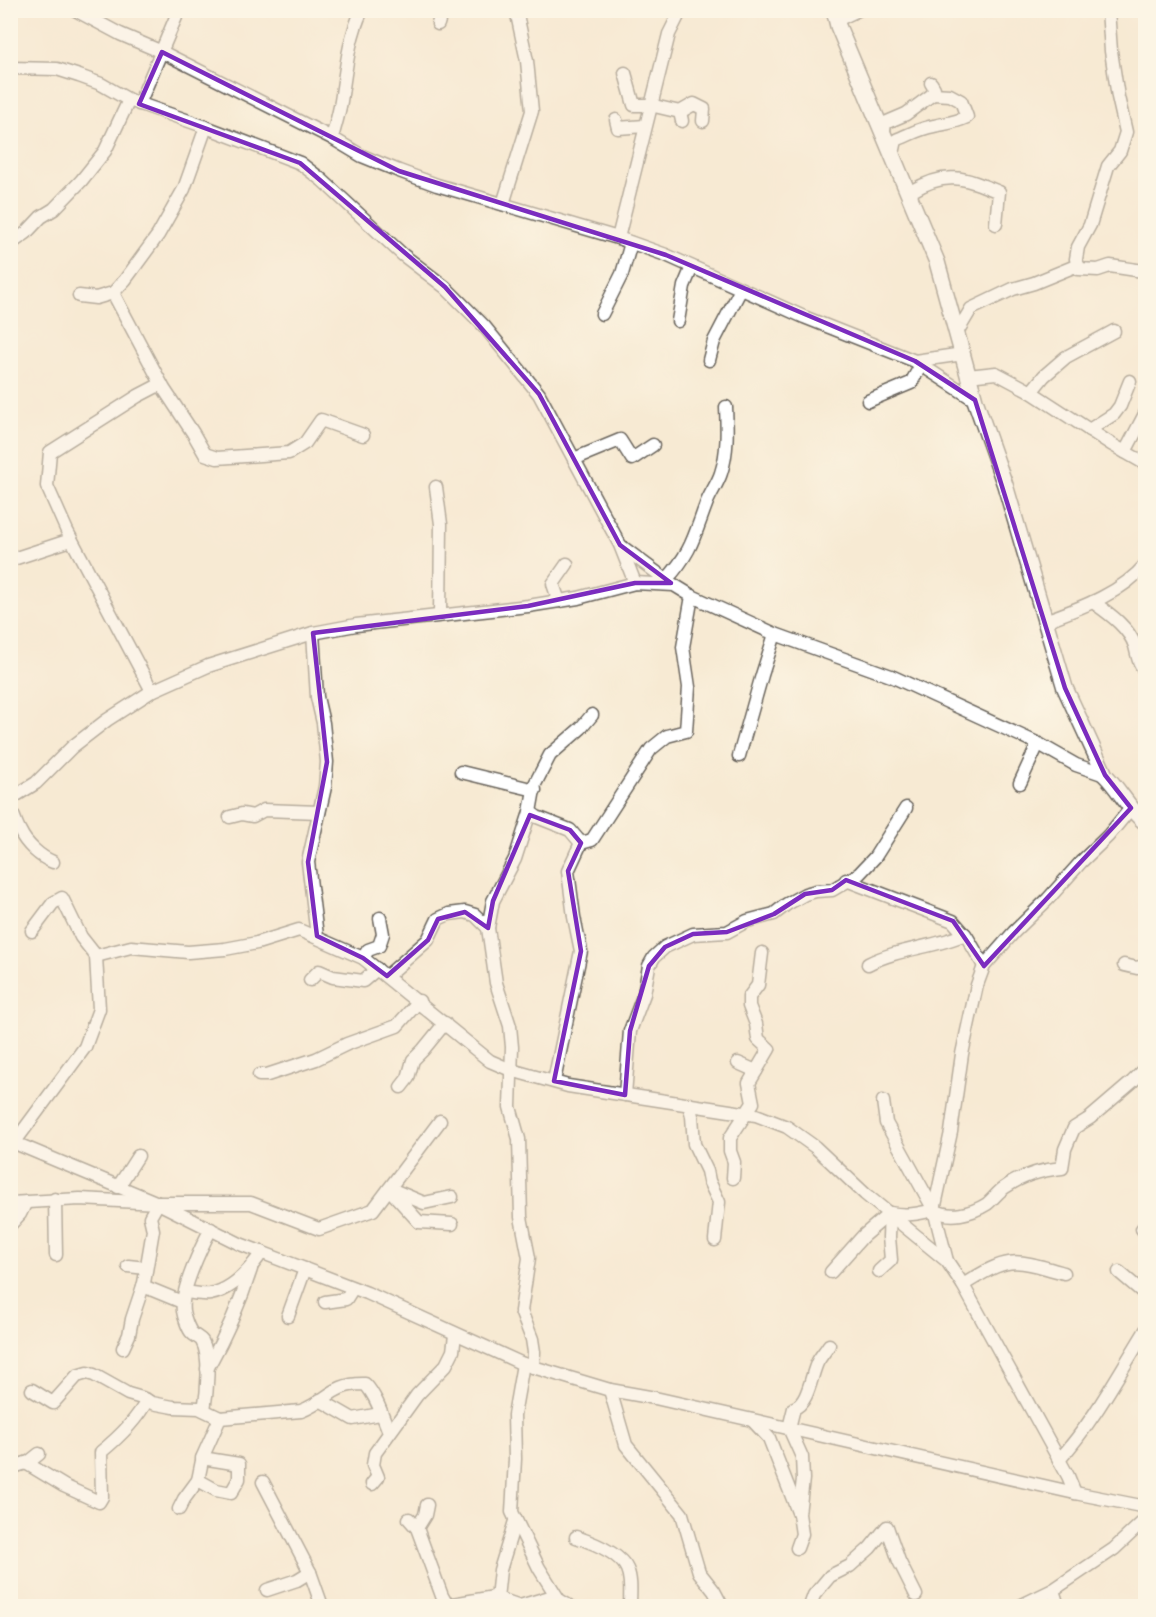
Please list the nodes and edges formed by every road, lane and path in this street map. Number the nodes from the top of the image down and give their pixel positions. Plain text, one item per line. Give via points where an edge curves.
1 (75, 10) edge
2 (179, 10) edge
3 (362, 10) edge
4 (442, 10) edge
5 (516, 10) edge
6 (681, 10) edge
7 (858, 10) edge
8 (1108, 10) edge
9 (835, 17) edge
10 (438, 24) dead end
11 (162, 52) junction
12 (10, 68) edge
13 (625, 74) dead end
14 (134, 102) junction
15 (650, 105) junction
16 (616, 120) dead end
17 (703, 121) dead end
18 (645, 126) junction
19 (207, 127) junction
20 (884, 131) junction
21 (332, 138) junction
22 (892, 154) junction
23 (911, 200) junction
24 (503, 204) junction
25 (996, 224) dead end
26 (618, 238) junction
27 (631, 243) junction
28 (10, 244) edge
29 (1078, 265) junction
30 (692, 267) junction
31 (1146, 276) edge
32 (741, 289) junction
33 (113, 293) junction
34 (79, 296) dead end
35 (602, 314) dead end
36 (678, 321) dead end
37 (1114, 330) dead end
38 (956, 334) junction
39 (963, 354) junction
40 (709, 360) dead end
41 (918, 363) junction
42 (968, 375) junction
43 (1130, 381) dead end
44 (161, 384) junction
45 (1031, 392) junction
46 (975, 400) junction
47 (868, 401) dead end
48 (726, 408) dead end
49 (1146, 412) edge
50 (1089, 430) junction
51 (363, 435) dead end
52 (653, 445) dead end
53 (1125, 452) junction
54 (574, 459) junction
55 (1146, 464) edge
56 (436, 487) dead end
57 (71, 540) junction
58 (620, 545) junction
59 (10, 560) edge
60 (567, 564) dead end
61 (1146, 564) edge
62 (670, 582) junction
63 (635, 583) junction
64 (692, 596) junction
65 (559, 601) junction
66 (1093, 602) junction
67 (440, 615) junction
68 (1045, 621) junction
69 (313, 633) junction
70 (775, 634) junction
71 (1146, 672) edge
72 (152, 691) junction
73 (592, 715) dead end
74 (1038, 744) junction
75 (739, 756) dead end
76 (460, 772) dead end
77 (1105, 775) junction
78 (1020, 783) dead end
79 (535, 790) junction
80 (10, 799) edge
81 (10, 808) edge
82 (906, 808) dead end
83 (1131, 808) junction
84 (319, 812) junction
85 (530, 812) junction
86 (230, 817) dead end
87 (1146, 824) edge
88 (581, 843) junction
89 (53, 862) dead end
90 (846, 880) junction
91 (381, 918) dead end
92 (488, 928) junction
93 (32, 931) dead end
94 (965, 934) junction
95 (317, 936) junction
96 (762, 953) dead end
97 (96, 956) junction
98 (363, 958) junction
99 (868, 964) dead end
100 (1124, 965) dead end
101 (1146, 965) edge
102 (984, 966) junction
103 (382, 973) junction
104 (310, 981) dead end
105 (419, 1002) junction
106 (445, 1023) junction
107 (738, 1063) dead end
108 (1146, 1068) edge
109 (511, 1070) junction
110 (756, 1071) junction
111 (259, 1075) dead end
112 (554, 1081) junction
113 (401, 1087) dead end
114 (625, 1095) junction
115 (883, 1101) dead end
116 (689, 1104) junction
117 (747, 1113) junction
118 (440, 1121) dead end
119 (12, 1142) edge
120 (138, 1156) dead end
121 (733, 1178) dead end
122 (118, 1187) junction
123 (389, 1189) junction
124 (452, 1197) dead end
125 (55, 1199) junction
126 (26, 1202) junction
127 (10, 1203) edge
128 (158, 1203) junction
129 (934, 1210) junction
130 (890, 1213) junction
131 (452, 1224) dead end
132 (1146, 1225) edge
133 (10, 1226) edge
134 (211, 1229) junction
135 (1146, 1233) edge
136 (716, 1240) dead end
137 (262, 1252) junction
138 (56, 1255) dead end
139 (947, 1261) junction
140 (128, 1266) dead end
141 (146, 1268) junction
142 (251, 1269) junction
143 (305, 1269) junction
144 (879, 1271) dead end
145 (831, 1272) dead end
146 (1064, 1272) dead end
147 (1119, 1272) dead end
148 (963, 1285) junction
149 (143, 1286) junction
150 (353, 1288) junction
151 (1146, 1295) edge
152 (184, 1297) junction
153 (325, 1302) dead end
154 (288, 1316) dead end
155 (1146, 1330) edge
156 (455, 1335) junction
157 (829, 1345) dead end
158 (123, 1348) dead end
159 (528, 1366) junction
160 (207, 1369) junction
161 (32, 1390) dead end
162 (610, 1390) junction
163 (147, 1400) junction
164 (320, 1400) junction
165 (204, 1410) junction
166 (380, 1414) junction
167 (220, 1418) junction
168 (752, 1420) junction
169 (789, 1428) junction
170 (389, 1432) junction
171 (39, 1454) dead end
172 (202, 1458) junction
173 (1059, 1460) junction
174 (26, 1463) junction
175 (10, 1468) edge
176 (198, 1480) junction
177 (263, 1482) dead end
178 (372, 1484) dead end
179 (1075, 1493) junction
180 (427, 1505) dead end
181 (1146, 1507) edge
182 (179, 1509) dead end
183 (799, 1514) junction
184 (1146, 1519) edge
185 (515, 1521) junction
186 (576, 1537) dead end
187 (797, 1548) dead end
188 (310, 1572) junction
189 (267, 1590) dead end
190 (1053, 1590) junction
191 (916, 1594) dead end
192 (497, 1598) junction
193 (564, 1603) edge
194 (322, 1606) edge
195 (444, 1606) edge
196 (630, 1606) edge
197 (722, 1606) edge
198 (810, 1606) edge
199 (1020, 1606) edge
200 (1058, 1606) edge

1 - 11 street
2 - 11 street
3 - 21 street via 354,27
4 - 10 street
5 - 24 street via 532,111
6 - 15 street via 669,34
7 - 9 street
8 - 29 street via 1111,51 1126,132 1120,151 1108,166 1078,247
9 - 20 main road
11 - 14 street
11 - 21 street
12 - 14 street via 57,69 100,84
13 - 15 street via 634,105
14 - 19 street
14 - 28 street via 105,151 81,181
15 - 17 street via 681,116 694,104 704,109
15 - 18 street
16 - 18 street via 618,128
18 - 26 street
19 - 33 street via 184,189 158,235
19 - 54 street via 300,163 403,255 446,287 484,326 539,394
20 - 22 main road
20 - 22 street via 885,123 906,114 932,89 961,101 967,117 896,140
21 - 24 street via 399,171
22 - 23 main road
23 - 25 street via 912,191 925,184 957,177 973,181 999,192
23 - 38 main road via 937,262
24 - 26 street
26 - 27 street
27 - 30 street
27 - 35 street via 622,274
29 - 31 street via 1079,269 1098,270 1110,266 1143,272
29 - 38 street via 971,309
30 - 32 street
30 - 36 street
32 - 40 street via 714,341
32 - 41 street
33 - 34 street via 96,298
33 - 44 street
37 - 45 street via 1066,357
38 - 39 main road
39 - 41 street
39 - 42 main road
41 - 46 street
41 - 47 street via 911,383
42 - 45 street via 996,373
42 - 46 main road
43 - 50 street via 1114,414
44 - 51 street via 205,454 217,458 289,453 305,443 321,420
44 - 57 street via 50,452 47,486
45 - 50 street
46 - 68 main road
48 - 62 street via 722,472 695,539
49 - 53 street
50 - 53 street
52 - 54 street via 632,459 620,440
53 - 55 street
54 - 58 street
56 - 67 street via 441,524
57 - 59 street
57 - 72 street
58 - 62 street
58 - 63 street
60 - 65 street via 553,584
61 - 66 street
62 - 63 street
62 - 64 street
63 - 65 street
64 - 70 street
64 - 88 street via 683,647 689,687 686,731 667,736 651,749 592,840
65 - 67 street
66 - 68 street
66 - 71 street via 1115,618 1135,645 1138,663
67 - 69 street
68 - 77 main road via 1065,688
69 - 72 street via 208,666
69 - 84 street via 327,762
70 - 74 street via 891,676
70 - 75 street
72 - 80 street via 107,720 36,783
73 - 79 street via 550,755
74 - 77 street via 1076,765
74 - 78 street
76 - 79 street
77 - 83 main road
79 - 85 street
81 - 89 street via 19,831 43,858
82 - 90 street via 875,856 859,874
83 - 87 main road
83 - 102 street
84 - 86 street via 264,810 253,816
84 - 95 street via 308,862
85 - 88 street via 570,830
85 - 92 street via 514,859 493,902
88 - 112 street via 568,871 581,951
90 - 94 street via 953,921
90 - 114 street via 832,890 805,894 774,914 747,921 727,932 693,934 665,947 654,957 630,1031
91 - 98 street via 380,946 368,950
92 - 103 street via 475,915 448,914 438,919 428,940
92 - 109 street via 496,984 510,1026
93 - 97 street via 53,903 62,898 81,937
94 - 99 street
94 - 102 street
95 - 97 street via 299,930 225,949 188,952 131,947
95 - 98 street
96 - 110 street via 758,985 748,1006 758,1040 769,1049
97 - 119 street via 99,1009 85,1047
98 - 103 street
100 - 101 street
102 - 129 street via 962,1054
103 - 104 street via 363,981 319,971
103 - 105 street
105 - 106 street
105 - 111 street via 397,1026 316,1059
106 - 109 street via 490,1060
106 - 113 street via 413,1060
107 - 110 street
108 - 129 street via 1074,1128 1062,1168 1034,1173 965,1213 944,1216
109 - 112 street
109 - 159 street via 510,1107 519,1139 521,1217 529,1258 521,1311 534,1352
110 - 117 street via 749,1083 753,1103
112 - 114 street
114 - 116 street
115 - 129 street via 886,1123
116 - 117 street
116 - 136 street via 693,1144 719,1202
117 - 121 street via 730,1138
117 - 130 street via 787,1127
118 - 123 street
119 - 122 street
120 - 122 street
122 - 128 street
123 - 124 street via 424,1203
123 - 128 street via 374,1210 319,1229 251,1203
123 - 131 street via 419,1222
125 - 126 street
125 - 128 street
125 - 138 street
126 - 127 street
126 - 133 street
128 - 134 street
128 - 141 street via 150,1216 153,1230
129 - 130 street
129 - 139 street
130 - 139 street
130 - 144 street via 891,1260
130 - 145 street
132 - 135 street via 1142,1229
134 - 137 street
134 - 152 street
137 - 142 street
137 - 143 street
139 - 148 street
140 - 141 street
141 - 149 street
142 - 152 street via 216,1292
142 - 160 street via 222,1343
143 - 150 street
143 - 154 street
146 - 148 street via 1019,1261 1006,1262
147 - 151 street
148 - 173 street
149 - 152 street
149 - 158 street
150 - 153 street via 346,1299
150 - 156 street
152 - 160 street via 183,1314 190,1331 202,1341
155 - 173 street via 1096,1413
156 - 159 street
156 - 170 street via 446,1365
157 - 169 street via 818,1361 805,1397 794,1408
159 - 162 street
159 - 185 street via 514,1414 511,1504
160 - 165 street
161 - 163 street via 53,1402 77,1376 87,1373
162 - 168 street
162 - 197 street via 626,1445 682,1514 699,1572
163 - 165 street via 163,1406
163 - 174 street via 101,1452 99,1502
164 - 166 street via 353,1419
164 - 166 street via 348,1384 365,1384
164 - 167 street via 301,1411
165 - 167 street
166 - 170 street
167 - 172 street
168 - 169 street
168 - 183 street via 769,1438
169 - 179 street
169 - 183 street via 801,1457
170 - 178 street via 375,1453 373,1465 378,1477
171 - 174 street
172 - 176 street
172 - 176 street via 239,1464 239,1479 231,1493
173 - 179 street
174 - 175 street
176 - 182 street
177 - 188 street
179 - 181 street
180 - 195 street via 425,1515 413,1524
183 - 187 street via 802,1534
184 - 190 street via 1114,1549
185 - 192 street via 500,1570
185 - 193 street via 539,1568
186 - 196 street via 602,1547 627,1568
188 - 189 street
188 - 194 street
190 - 199 street
190 - 200 street
191 - 198 street via 887,1527 850,1566 830,1576
192 - 193 street via 520,1606 550,1597
192 - 195 street

